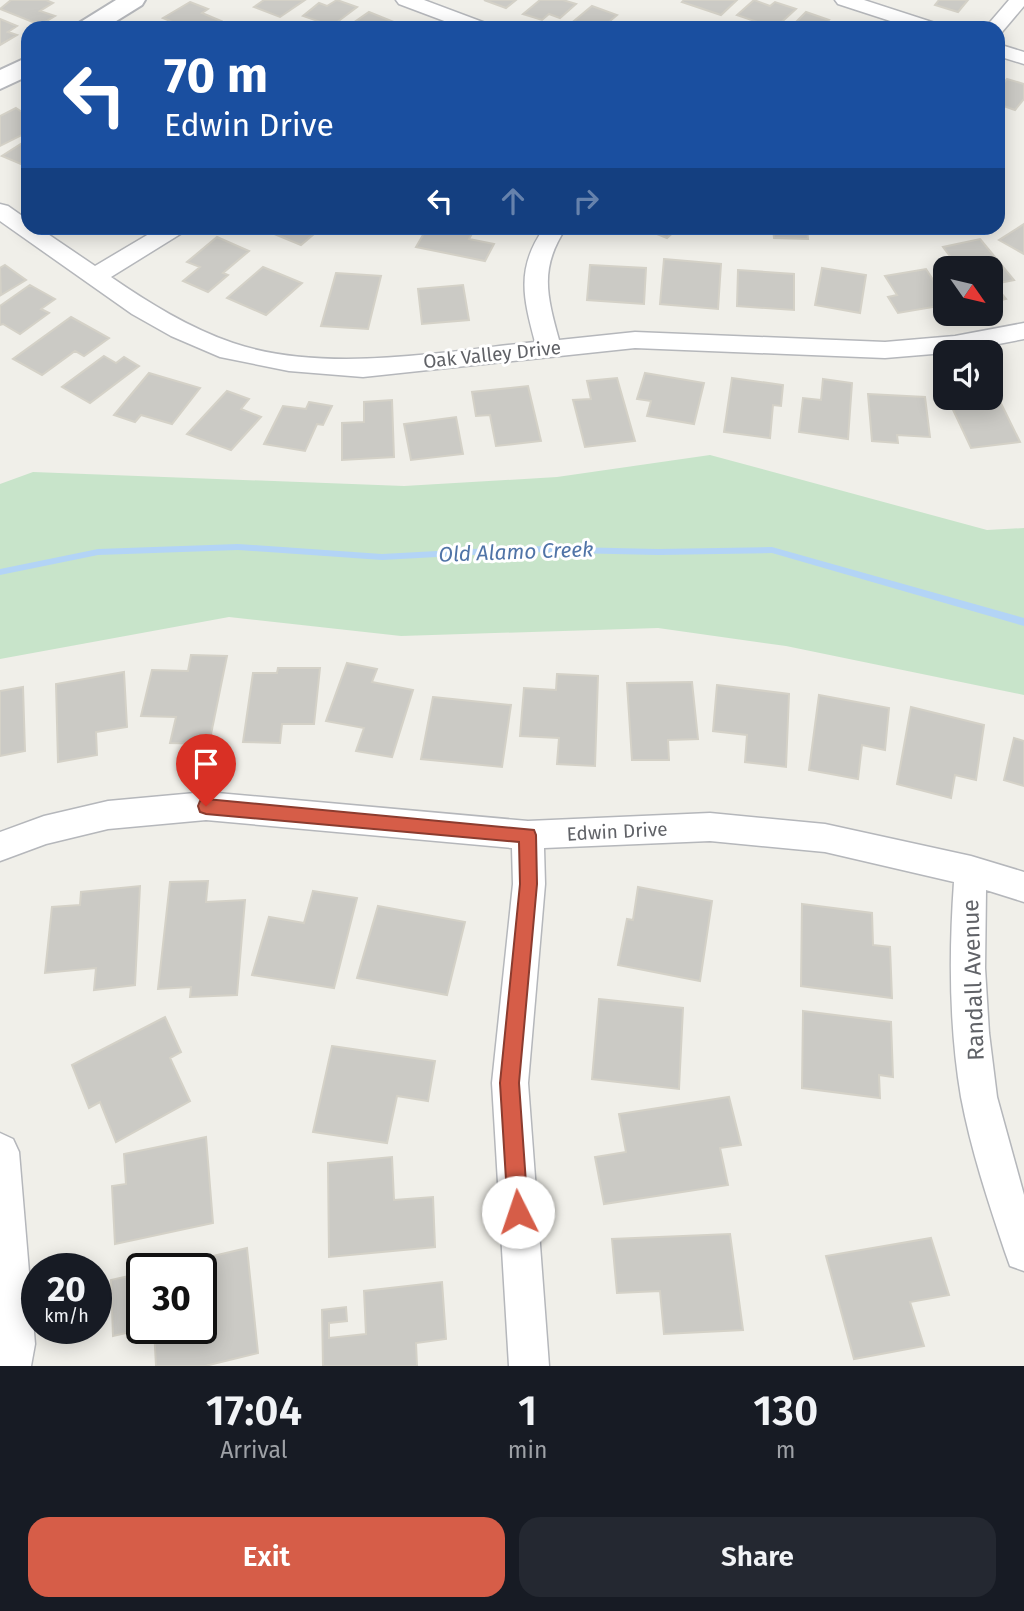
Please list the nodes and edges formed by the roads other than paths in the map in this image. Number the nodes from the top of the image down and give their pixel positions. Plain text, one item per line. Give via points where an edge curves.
1 (134, 0) edge
2 (406, 0) edge
3 (845, 0) edge
4 (1018, 0) edge
5 (100, 21) edge
6 (462, 21) edge
7 (910, 21) edge
8 (1001, 21) edge
9 (1005, 52) edge
10 (1024, 58) edge
11 (21, 69) edge
12 (0, 81) edge
13 (0, 211) edge
14 (21, 225) edge
15 (35, 235) edge
16 (163, 235) edge
17 (550, 235) edge
18 (96, 276) junction
19 (1024, 331) edge
20 (549, 348) junction
21 (528, 835) junction
22 (0, 847) edge
23 (971, 871) junction
24 (1024, 887) edge
25 (0, 1152) edge
26 (1024, 1252) edge
27 (11, 1366) edge
28 (529, 1366) edge

1 - 5 street
2 - 6 street
3 - 7 street
4 - 8 street
9 - 10 street
11 - 12 street
13 - 14 street, Oak Valley Drive
15 - 18 street, Oak Valley Drive
16 - 18 street
17 - 20 street via 535,268
18 - 20 street, Oak Valley Drive via 180,330 229,351 289,363 363,369
19 - 20 street, Oak Valley Drive via 977,342 885,350 635,340
21 - 22 street, Edwin Drive via 206,806 108,815 44,830
21 - 23 street, Edwin Drive via 722,828 825,838
21 - 28 street via 529,884 510,1083
23 - 24 street, Edwin Drive
23 - 26 street, Randall Avenue via 967,927 972,1038 986,1126
25 - 27 street via 15,1345

